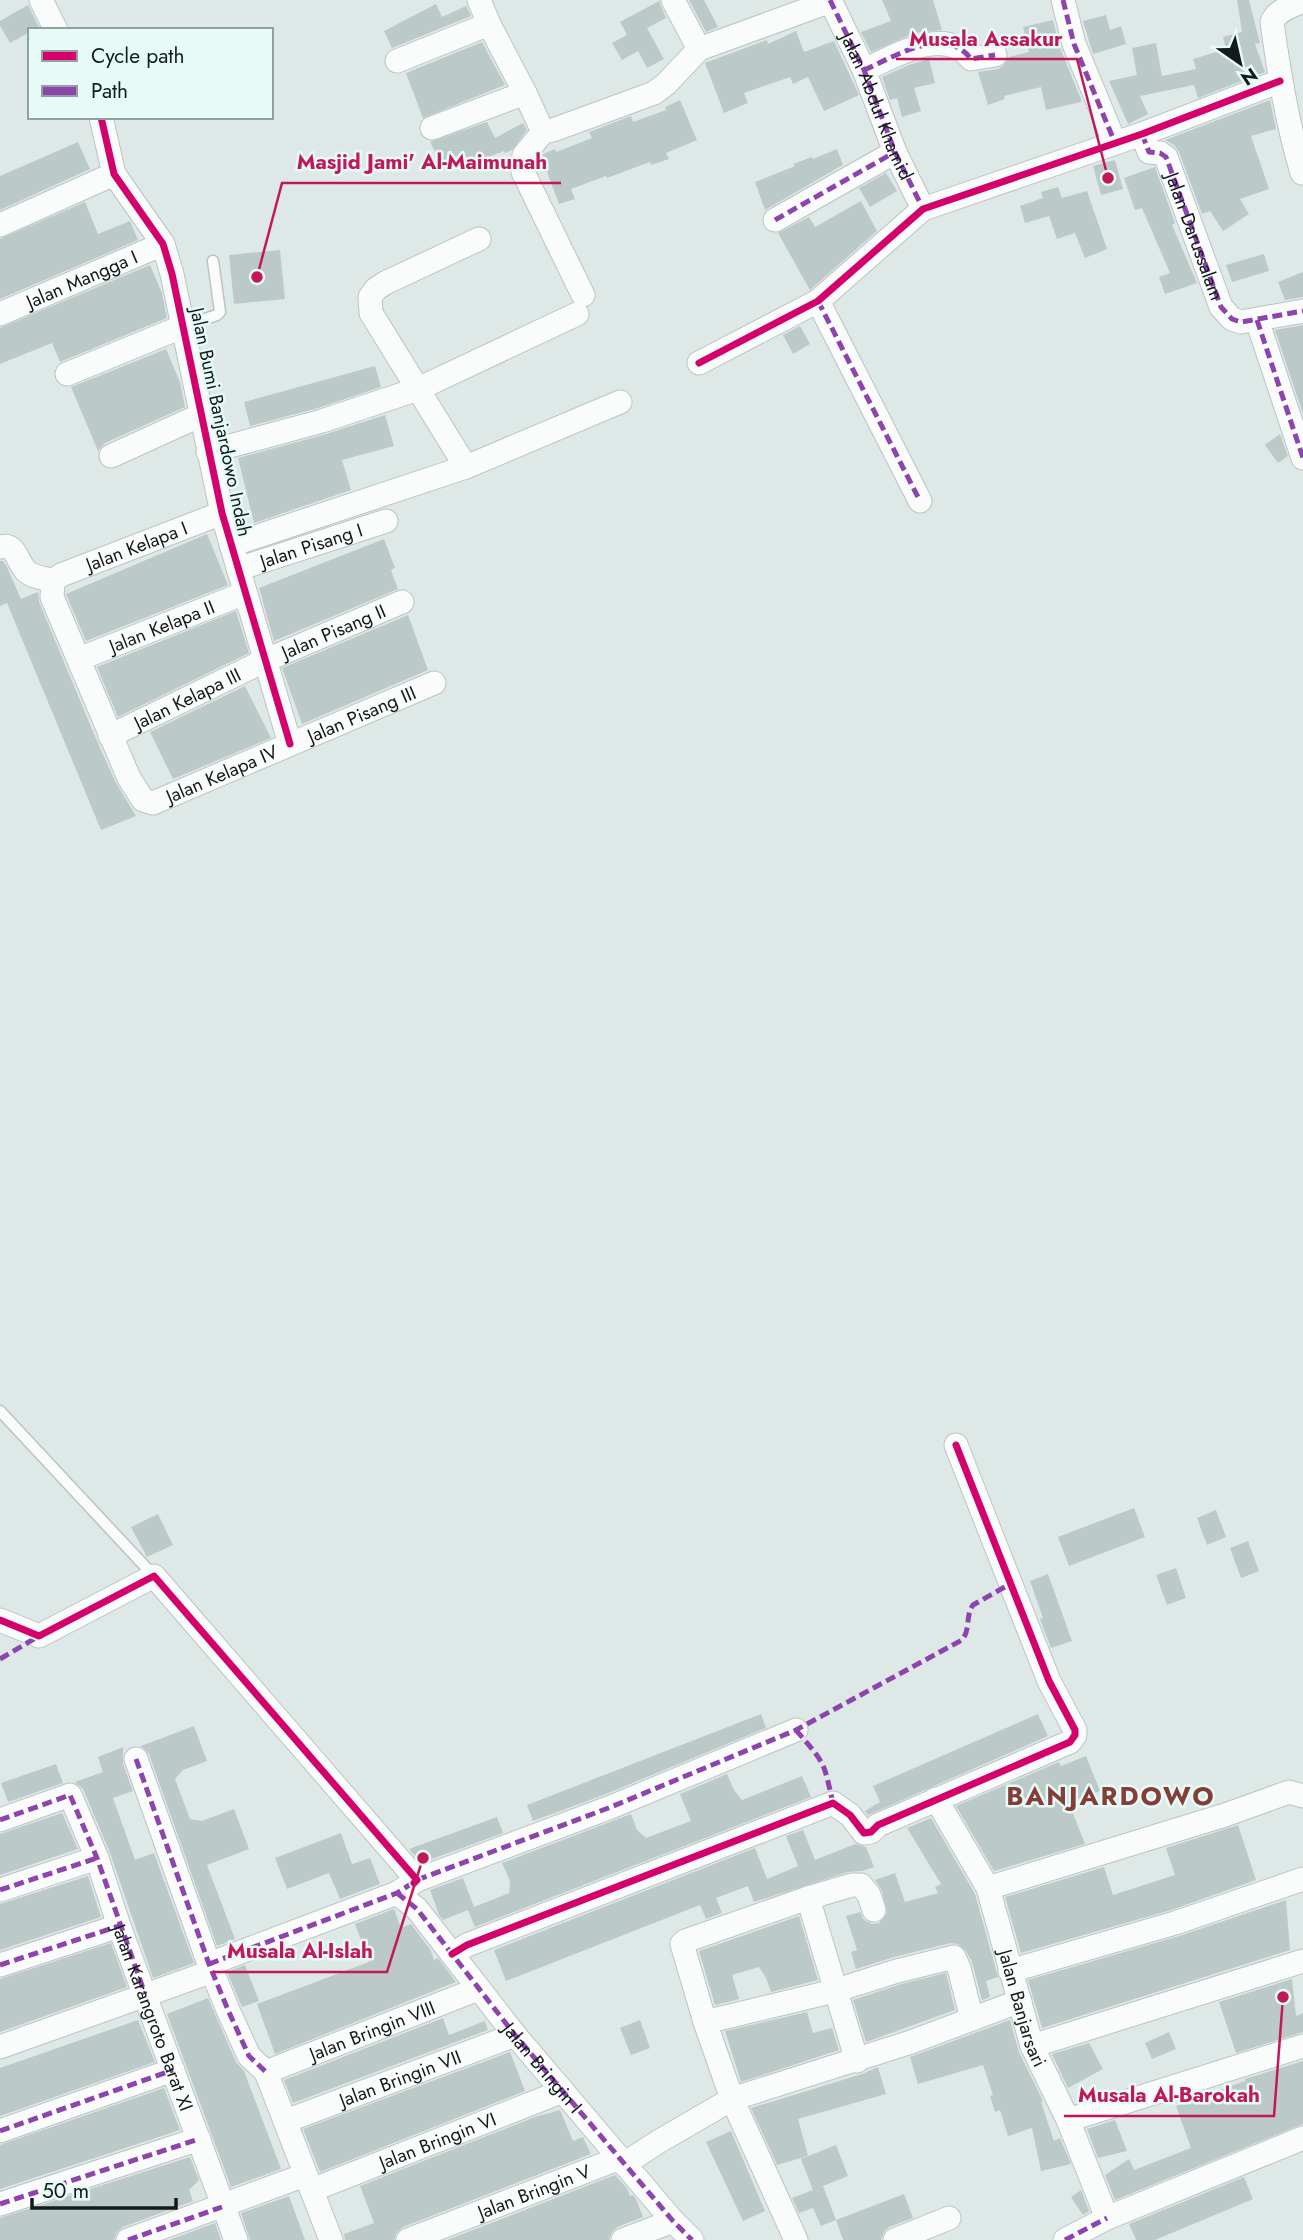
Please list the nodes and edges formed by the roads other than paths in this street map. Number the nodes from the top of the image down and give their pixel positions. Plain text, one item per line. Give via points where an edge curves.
1 (41, 0) edge
2 (479, 0) edge
3 (674, 0) edge
4 (1063, 0) edge
5 (831, 1) edge
6 (1303, 1) edge
7 (489, 24) junction
8 (55, 28) edge
9 (699, 49) junction
10 (995, 55) dead end
11 (397, 61) dead end
12 (864, 70) junction
13 (1280, 81) junction
14 (525, 93) junction
15 (100, 119) edge
16 (432, 128) dead end
17 (543, 132) junction
18 (1142, 134) junction
19 (1115, 143) junction
20 (895, 152) junction
21 (1302, 173) edge
22 (114, 174) junction
23 (923, 209) junction
24 (775, 220) dead end
25 (0, 225) edge
26 (480, 239) dead end
27 (163, 244) junction
28 (213, 261) dead end
29 (818, 301) junction
30 (1303, 312) edge
31 (0, 314) edge
32 (1257, 320) junction
33 (184, 326) junction
34 (699, 363) dead end
35 (67, 374) dead end
36 (418, 389) junction
37 (620, 402) dead end
38 (201, 415) junction
39 (208, 452) junction
40 (111, 456) dead end
41 (1303, 457) edge
42 (466, 467) junction
43 (920, 501) dead end
44 (222, 513) junction
45 (386, 521) dead end
46 (231, 545) junction
47 (0, 547) edge
48 (238, 569) junction
49 (53, 581) junction
50 (245, 593) junction
51 (402, 602) dead end
52 (79, 659) junction
53 (264, 661) junction
54 (434, 683) dead end
55 (110, 736) junction
56 (290, 744) junction
57 (0, 1411) edge
58 (956, 1444) dead end
59 (154, 1576) junction
60 (0, 1620) edge
61 (796, 1730) dead end
62 (136, 1759) dead end
63 (1303, 1796) edge
64 (936, 1800) junction
65 (0, 1820) edge
66 (97, 1858) junction
67 (1303, 1879) edge
68 (408, 1886) junction
69 (988, 1888) junction
70 (0, 1889) edge
71 (808, 1898) junction
72 (874, 1910) dead end
73 (119, 1926) junction
74 (458, 1950) junction
75 (1303, 1961) edge
76 (0, 1965) edge
77 (211, 1968) junction
78 (1010, 1971) junction
79 (478, 1989) junction
80 (834, 1991) junction
81 (145, 1994) junction
82 (1020, 2001) junction
83 (972, 2019) junction
84 (705, 2022) junction
85 (515, 2035) junction
86 (1032, 2046) junction
87 (1303, 2046) edge
88 (0, 2047) edge
89 (857, 2061) junction
90 (173, 2070) junction
91 (266, 2072) junction
92 (563, 2091) junction
93 (732, 2099) junction
94 (1068, 2120) junction
95 (286, 2121) junction
96 (0, 2131) edge
97 (1303, 2138) edge
98 (199, 2139) junction
99 (635, 2154) junction
100 (308, 2182) junction
101 (0, 2204) edge
102 (222, 2207) junction
103 (949, 2218) dead end
104 (1107, 2218) junction
105 (673, 2221) junction
106 (128, 2240) edge
107 (236, 2240) edge
108 (331, 2240) edge
109 (408, 2240) edge
110 (623, 2240) edge
111 (692, 2240) edge
112 (796, 2240) edge
113 (895, 2240) edge
114 (1065, 2240) edge

1 - 8 street
2 - 7 street
3 - 9 street
4 - 19 street via 1074,44
5 - 9 street
5 - 12 street, Jalan Abdul Khamid
6 - 13 street via 1273,17
7 - 11 street
7 - 14 street
9 - 17 street via 654,93
10 - 12 street via 971,59 958,47 931,43
12 - 20 street, Jalan Abdul Khamid
13 - 18 street
13 - 21 street
14 - 16 street
14 - 17 street
15 - 22 street, Jalan Bumi Banjardowo Indah
17 - 36 street via 524,155 523,172 580,305
18 - 19 street
18 - 32 street, Jalan Darussalam via 1149,152 1166,157 1221,307 1241,322
19 - 23 street
20 - 23 street, Jalan Abdul Khamid
20 - 24 street
22 - 25 street
22 - 27 street, Jalan Bumi Banjardowo Indah
23 - 29 street
26 - 36 street via 385,282 370,297 371,313
27 - 31 street, Jalan Mangga I
27 - 33 street, Jalan Bumi Banjardowo Indah
28 - 33 lane via 220,312
29 - 34 street
29 - 43 street
30 - 32 street, Jalan Darussalam
32 - 41 street
33 - 35 street
33 - 38 street, Jalan Bumi Banjardowo Indah
36 - 39 street
36 - 42 street
37 - 42 street
38 - 39 street, Jalan Bumi Banjardowo Indah
38 - 40 street
39 - 44 street, Jalan Bumi Banjardowo Indah
42 - 46 street
44 - 46 street, Jalan Bumi Banjardowo Indah
44 - 49 street, Jalan Kelapa I
45 - 48 street, Jalan Pisang I
46 - 48 street, Jalan Bumi Banjardowo Indah
47 - 49 street via 11,547 28,573
48 - 50 street, Jalan Bumi Banjardowo Indah
49 - 52 street via 52,597
50 - 52 street, Jalan Kelapa II
50 - 53 street, Jalan Bumi Banjardowo Indah
51 - 53 street, Jalan Pisang II
52 - 55 street
53 - 55 street, Jalan Kelapa III
53 - 56 street, Jalan Bumi Banjardowo Indah
54 - 56 street, Jalan Pisang III
55 - 56 street, Jalan Kelapa IV via 134,788 143,800 153,803
57 - 59 lane
58 - 64 street via 1049,1681 1075,1735 1062,1746
59 - 60 street via 39,1636
59 - 68 street, Jalan Bringin I
61 - 68 street
62 - 77 street
63 - 69 street via 1289,1792
64 - 69 street, Jalan Banjarsari
64 - 74 street via 864,1833 833,1803
65 - 66 street, Jalan Karangroto Barat XI via 70,1795
66 - 70 street
66 - 73 street, Jalan Karangroto Barat XI
67 - 78 street via 1175,1923
68 - 74 street, Jalan Bringin I via 417,1909
68 - 77 street
69 - 78 street, Jalan Banjarsari
71 - 72 street via 862,1885
71 - 80 street
71 - 84 street via 683,1943
73 - 76 street
73 - 81 street, Jalan Karangroto Barat XI
74 - 79 street, Jalan Bringin I
75 - 86 street
77 - 81 street
77 - 91 street via 249,2056
78 - 82 street, Jalan Banjarsari
79 - 85 street, Jalan Bringin I
79 - 91 street, Jalan Bringin VIII
80 - 83 street via 954,1957
80 - 84 street
80 - 89 street
81 - 88 street
81 - 90 street, Jalan Karangroto Barat XI
82 - 83 street, Jalan Bringin V
82 - 86 street, Jalan Banjarsari
83 - 89 street, Jalan Bringin V
84 - 93 street
85 - 92 street, Jalan Bringin I
85 - 95 street, Jalan Bringin VII
86 - 94 street, Jalan Banjarsari
87 - 94 street
89 - 93 street, Jalan Bringin V
90 - 96 street
90 - 98 street, Jalan Karangroto Barat XI
91 - 95 street
92 - 99 street, Jalan Bringin I
92 - 100 street, Jalan Bringin VI
93 - 99 street, Jalan Bringin V
93 - 112 street
94 - 104 street, Jalan Banjarsari
95 - 100 street
97 - 104 street
98 - 101 street
98 - 102 street, Jalan Karangroto Barat XI
99 - 105 street, Jalan Bringin I
99 - 109 street, Jalan Bringin V
100 - 102 street, Jalan Bringin VI
100 - 108 street
102 - 106 street, Jalan Bringin VI
102 - 107 street, Jalan Karangroto Barat XI
103 - 113 street
104 - 114 street
105 - 110 street
105 - 111 street, Jalan Bringin I

